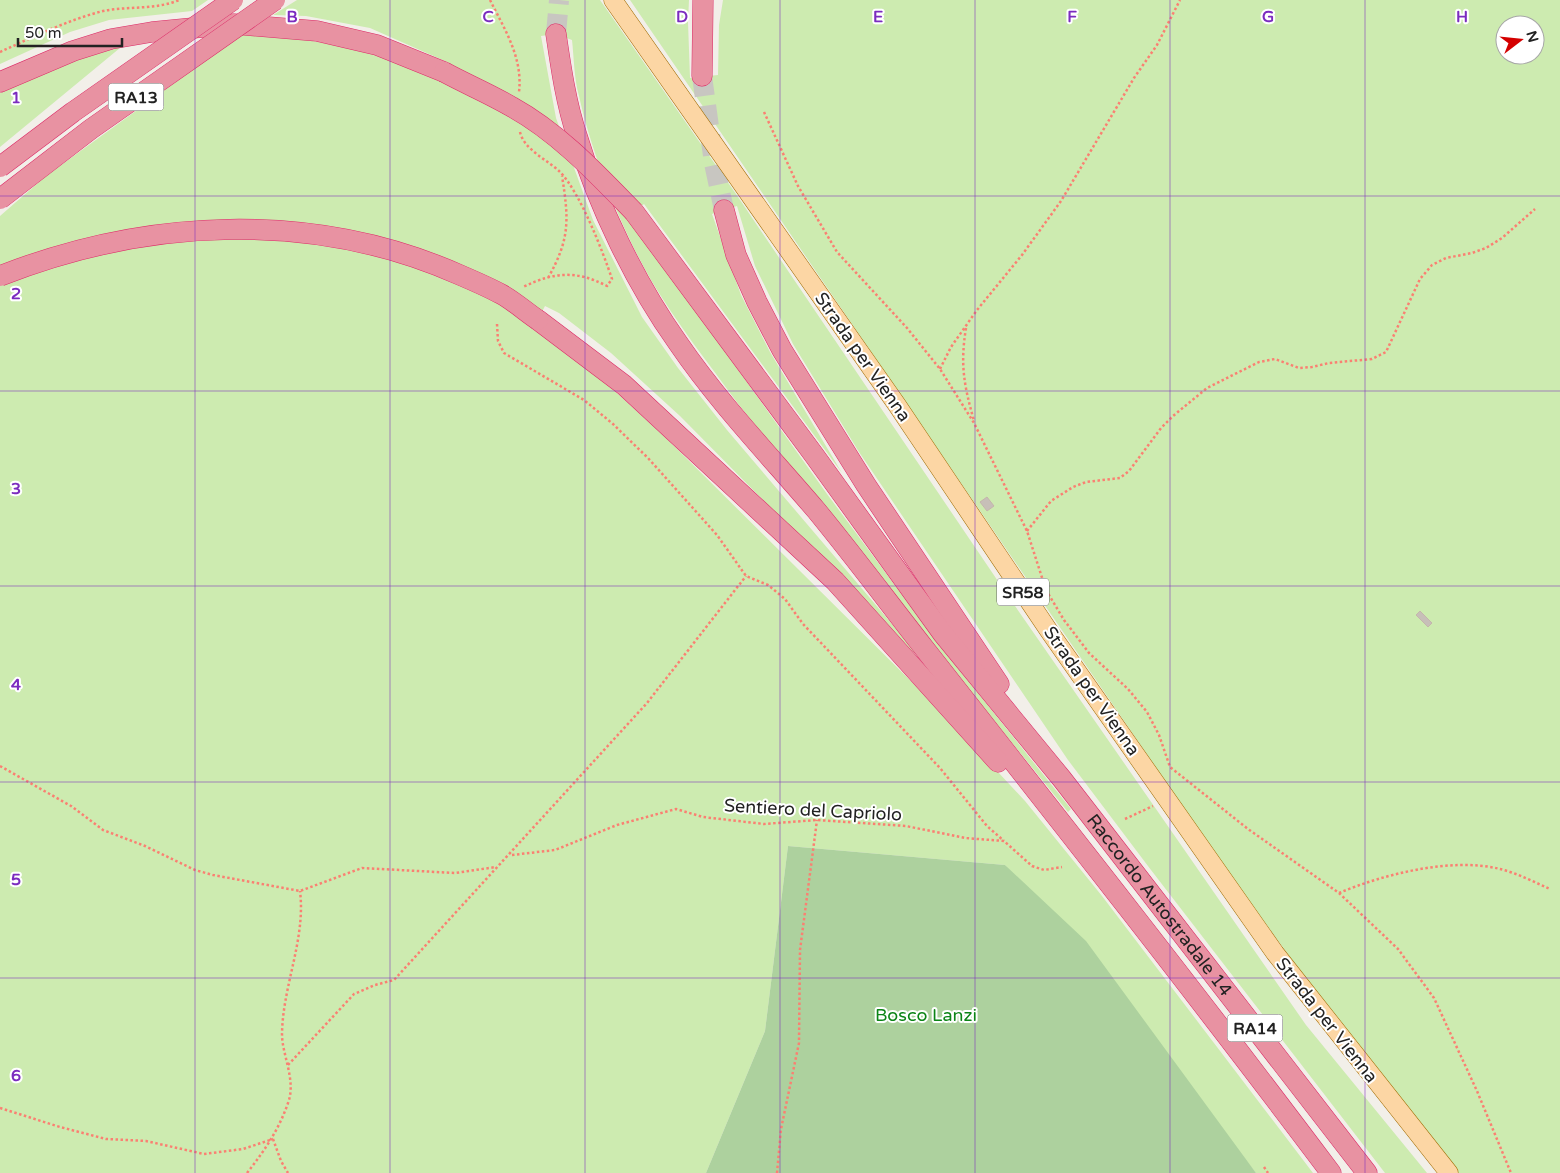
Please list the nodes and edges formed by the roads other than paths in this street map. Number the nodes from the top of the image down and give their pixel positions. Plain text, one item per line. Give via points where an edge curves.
1 (233, 0) edge
2 (275, 0) edge
3 (613, 0) edge
4 (703, 0) edge
5 (556, 34) tunnel mouth
6 (702, 76) tunnel mouth
7 (0, 82) edge
8 (0, 167) edge
9 (0, 199) edge
10 (724, 210) tunnel mouth
11 (0, 276) edge
12 (1062, 779) junction
13 (1061, 822) junction
14 (1331, 1173) edge
15 (1367, 1173) edge
16 (1449, 1173) edge

1 - 8 highway, RA13, bridge via 89,100
2 - 9 highway, RA13, bridge via 106,118
3 - 16 main road, Strada per Vienna / SR58 via 1275,953
4 - 6 highway
5 - 13 highway via 576,136 594,183 643,289 677,343 720,400 816,511
7 - 12 highway, bridge via 111,39 234,24 317,31 377,45 444,72 513,108 557,138 634,212 943,634
10 - 12 highway via 736,255 757,302 812,400
11 - 13 highway, bridge via 75,250 119,240 205,230 253,229 302,231 390,248 429,261 501,294 624,385 835,581 1031,799
12 - 15 highway, Raccordo Autostradale 14 / RA14
13 - 14 highway, Raccordo Autostradale 14 / RA14

